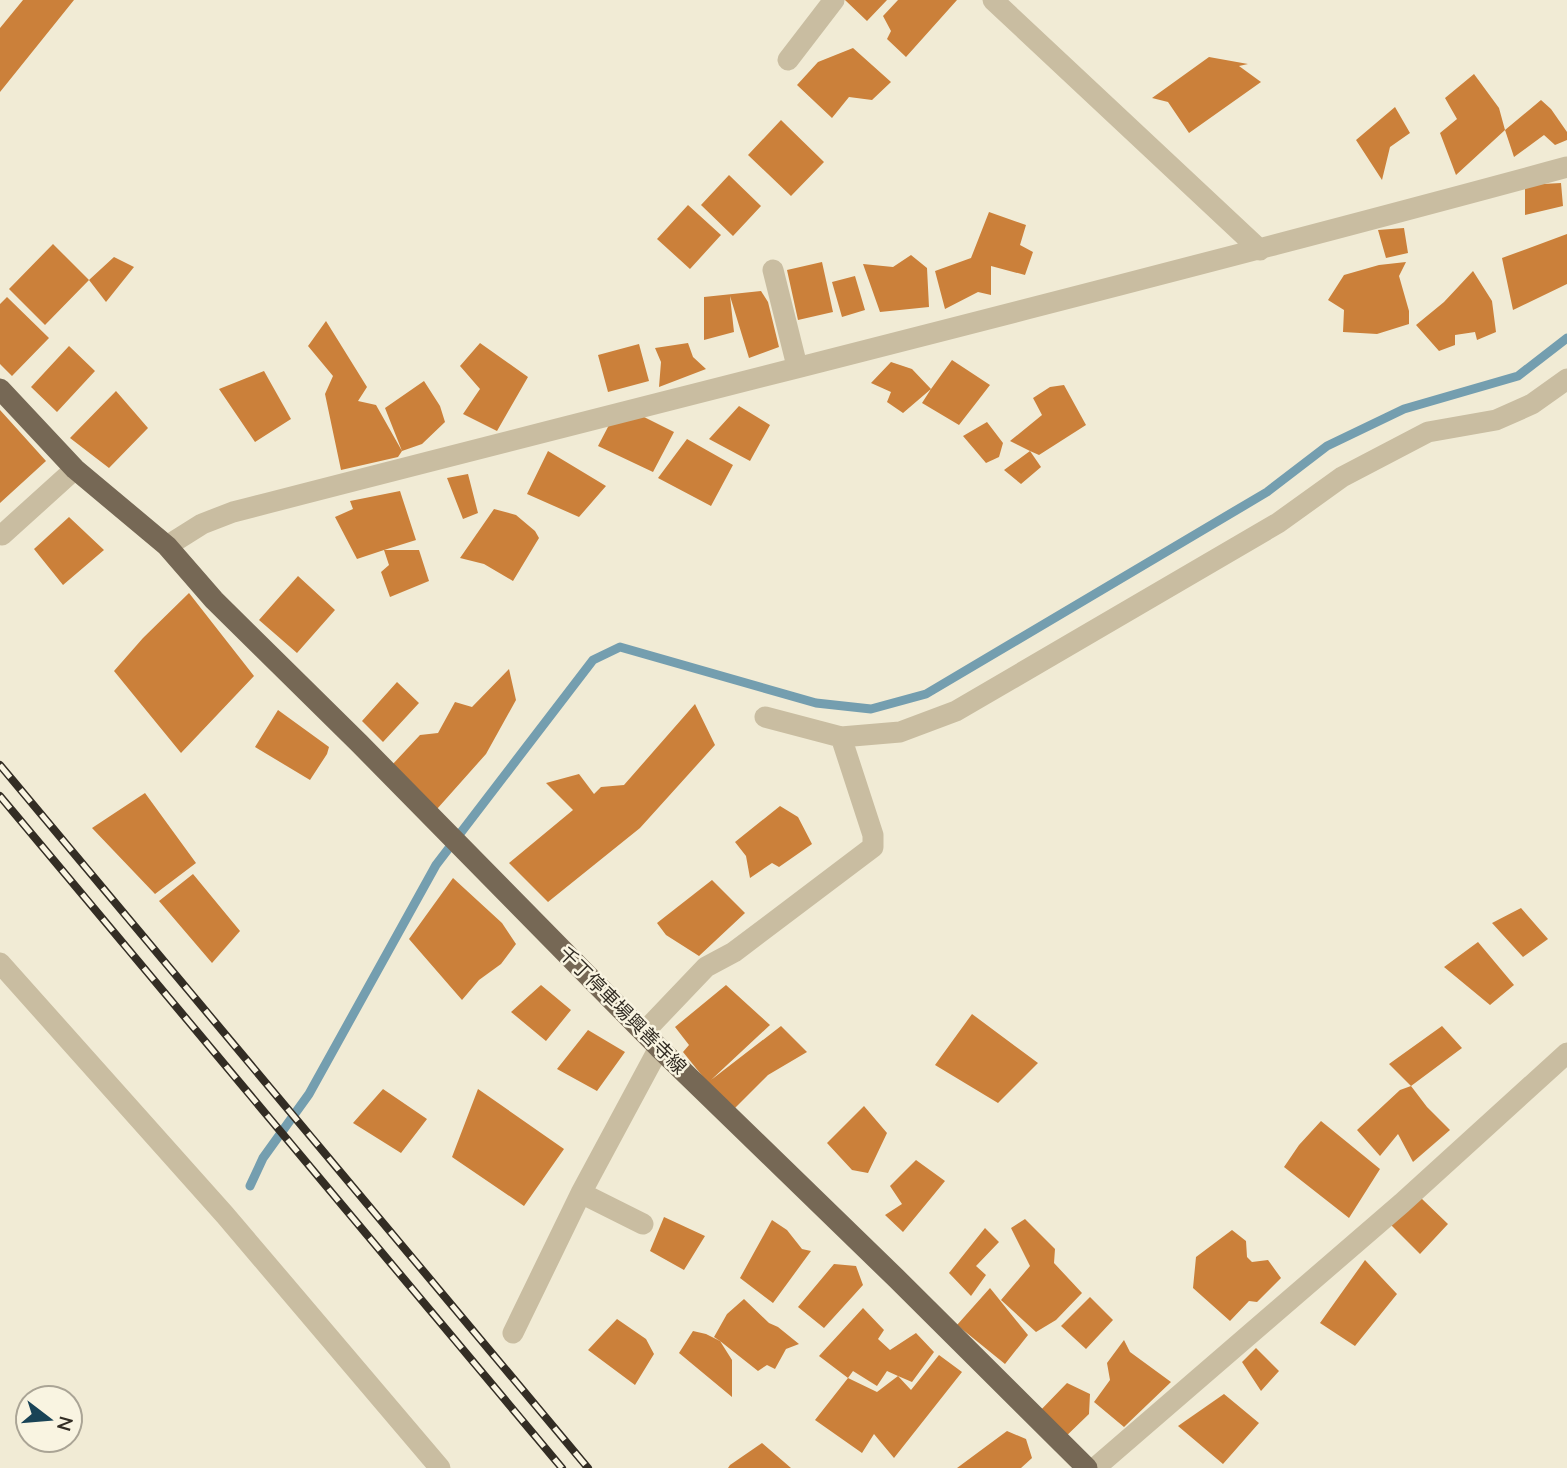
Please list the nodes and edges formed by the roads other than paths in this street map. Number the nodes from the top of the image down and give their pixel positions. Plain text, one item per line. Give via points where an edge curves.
1 (834, 0) edge
2 (993, 0) edge
3 (788, 60) dead end
4 (1567, 167) edge
5 (1260, 250) junction
6 (773, 270) dead end
7 (797, 366) junction
8 (1567, 379) edge
9 (0, 389) edge
10 (75, 469) junction
11 (2, 535) dead end
12 (167, 546) junction
13 (765, 717) dead end
14 (841, 737) junction
15 (0, 963) edge
16 (7, 987) edge
17 (644, 1032) junction
18 (659, 1048) junction
19 (1567, 1053) edge
20 (581, 1193) junction
21 (643, 1224) dead end
22 (513, 1333) dead end
23 (440, 1468) edge
24 (1087, 1468) edge
25 (1095, 1468) edge

1 - 3 street
2 - 5 street
4 - 5 street
5 - 7 street
6 - 7 street
7 - 12 street via 233,512 202,524
8 - 14 street via 1532,404 1496,420 1428,432 1342,477 1278,523 956,711 900,732
9 - 10 main road, 千丁停車場興善寺線
10 - 11 street
10 - 12 main road, 千丁停車場興善寺線
12 - 17 main road, 千丁停車場興善寺線 via 214,600
13 - 14 street
14 - 17 street via 873,847 734,952 706,967
15 - 16 street
16 - 23 street via 225,1215
17 - 18 main road, 千丁停車場興善寺線
18 - 20 street
18 - 24 main road, 千丁停車場興善寺線
19 - 25 street via 1402,1203
20 - 21 street
20 - 22 street

